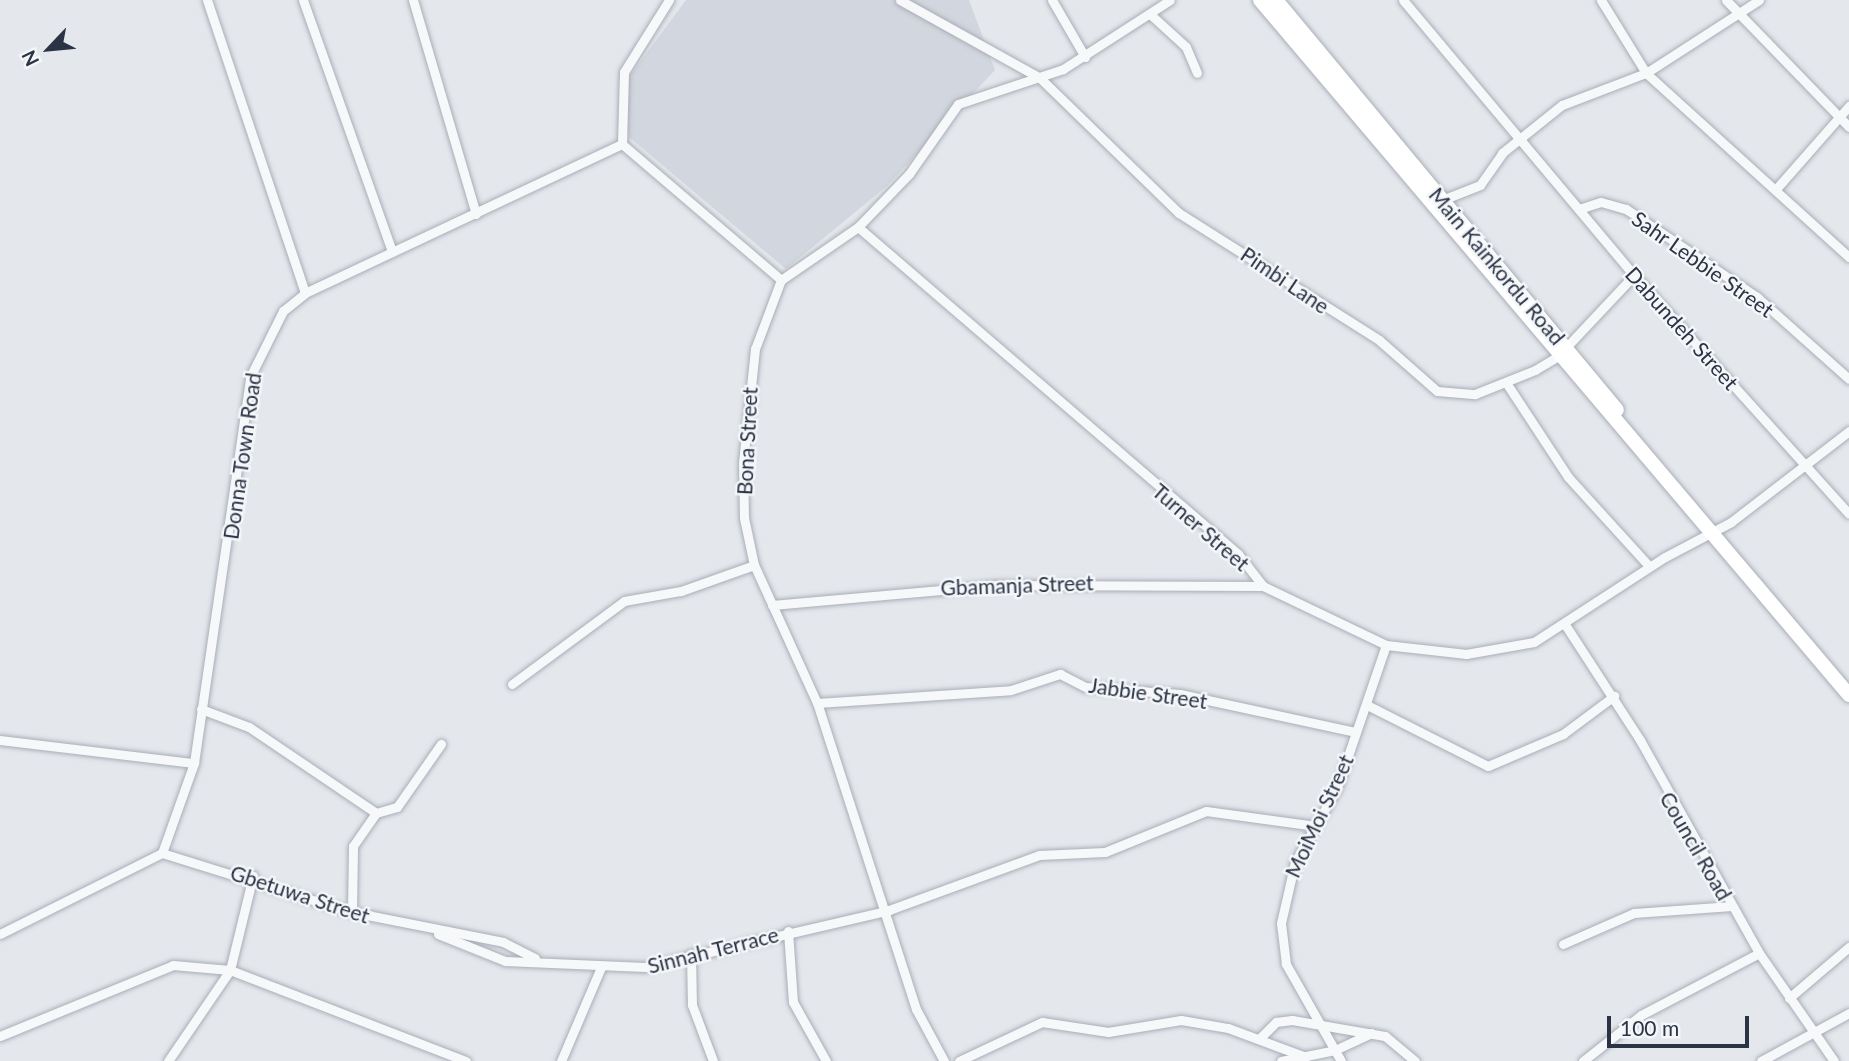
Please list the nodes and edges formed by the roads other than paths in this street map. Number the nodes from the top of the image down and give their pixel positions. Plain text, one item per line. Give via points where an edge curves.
1 (207, 0) edge
2 (303, 0) edge
3 (413, 0) edge
4 (669, 0) edge
5 (900, 0) edge
6 (1052, 0) edge
7 (1170, 0) edge
8 (1260, 0) edge
9 (1276, 0) edge
10 (1403, 0) edge
11 (1601, 0) edge
12 (1726, 0) edge
13 (1759, 0) edge
14 (1737, 12) junction
15 (1151, 15) junction
16 (1085, 57) junction
17 (1197, 73) dead end
18 (1646, 74) junction
19 (1040, 78) junction
20 (1849, 106) edge
21 (1839, 118) junction
22 (1849, 127) edge
23 (1520, 138) junction
24 (1384, 140) junction
25 (622, 144) junction
26 (1776, 189) junction
27 (1440, 207) junction
28 (1579, 209) junction
29 (476, 214) junction
30 (858, 228) junction
31 (392, 252) junction
32 (1849, 257) edge
33 (1634, 275) junction
34 (781, 280) junction
35 (305, 293) junction
36 (1561, 352) junction
37 (1849, 379) edge
38 (1507, 384) junction
39 (1849, 431) edge
40 (1803, 466) junction
41 (1849, 514) edge
42 (1716, 532) junction
43 (754, 565) junction
44 (1649, 566) junction
45 (1263, 586) junction
46 (772, 605) junction
47 (1566, 626) junction
48 (1386, 645) junction
49 (512, 684) dead end
50 (1849, 684) edge
51 (1849, 695) edge
52 (1614, 696) junction
53 (817, 704) junction
54 (1370, 706) junction
55 (201, 709) junction
56 (1356, 732) junction
57 (0, 740) edge
58 (441, 744) dead end
59 (194, 763) junction
60 (376, 813) junction
61 (1316, 826) junction
62 (162, 853) junction
63 (253, 876) junction
64 (1732, 906) junction
65 (889, 910) junction
66 (352, 912) junction
67 (788, 932) junction
68 (0, 934) edge
69 (438, 934) junction
70 (1563, 944) dead end
71 (1849, 947) edge
72 (1759, 953) junction
73 (691, 954) junction
74 (536, 958) junction
75 (601, 967) junction
76 (230, 970) junction
77 (1789, 998) junction
78 (1849, 1013) edge
79 (1318, 1025) junction
80 (1816, 1031) junction
81 (1371, 1033) junction
82 (0, 1036) edge
83 (1260, 1038) junction
84 (1335, 1050) junction
85 (1306, 1057) junction
86 (168, 1061) edge
87 (466, 1061) edge
88 (561, 1061) edge
89 (713, 1061) edge
90 (826, 1061) edge
91 (944, 1061) edge
92 (959, 1061) edge
93 (1281, 1061) edge
94 (1342, 1061) edge
95 (1415, 1061) edge
96 (1583, 1061) edge
97 (1761, 1061) edge
98 (1834, 1061) edge

1 - 35 street
2 - 31 street
3 - 29 street
4 - 25 street via 624,72
5 - 19 street, Pimbi Lane
6 - 16 street
7 - 15 street
8 - 24 main road, Main Kainkordu Road
9 - 24 main road, Main Kainkordu Road
10 - 23 street, Dabundeh Street
11 - 18 street
12 - 14 street
13 - 14 street
14 - 18 street
14 - 21 street
15 - 16 street
15 - 17 street via 1186,47
16 - 19 street
18 - 23 street via 1562,105
18 - 26 street
19 - 30 street via 958,104 909,174
19 - 38 street, Pimbi Lane via 1179,213 1379,340 1437,391 1475,394
20 - 21 street
21 - 22 street
21 - 26 street
23 - 27 street via 1480,185
23 - 28 street, Dabundeh Street
24 - 27 main road, Main Kainkordu Road
25 - 29 street, Donna Town Road
25 - 34 street
26 - 32 street
27 - 36 main road, Main Kainkordu Road
28 - 33 street, Dabundeh Street
28 - 37 street, Sahr Lebbie Street via 1601,202 1626,209 1757,298
29 - 31 street, Donna Town Road
30 - 34 street
30 - 45 street, Turner Street via 1238,554
31 - 35 street, Donna Town Road
33 - 36 street, Pimbi Lane
33 - 40 street, Dabundeh Street
34 - 43 street, Bona Street via 755,349 749,390 744,519
35 - 55 street, Donna Town Road via 284,311 250,377
36 - 38 street, Pimbi Lane
36 - 42 main road, Main Kainkordu Road
38 - 44 street via 1568,477
39 - 40 street, Turner Street
40 - 41 street, Dabundeh Street
40 - 42 street, Turner Street
42 - 44 street, Turner Street
42 - 50 main road
42 - 51 main road, Main Kainkordu Road
43 - 46 street, Bona Street
43 - 49 street via 681,591 624,601
44 - 47 street, Turner Street
45 - 46 street, Gbamanja Street via 1010,584
45 - 48 street, Turner Street
46 - 53 street, Bona Street
47 - 48 street, Turner Street via 1497,652
47 - 52 street, Council Road
48 - 54 street, MoiMoi Street
52 - 54 street via 1563,734 1489,765
52 - 64 street, Council Road
53 - 56 street, Jabbie Street via 1011,690 1060,674 1086,687 1180,694
53 - 65 street, Bona Street
54 - 56 street, MoiMoi Street
55 - 59 street, Donna Town Road
55 - 60 street via 249,727
56 - 61 street, MoiMoi Street
57 - 59 street
58 - 60 street via 397,807
59 - 62 street, Donna Town Road
60 - 66 street via 353,846
61 - 65 street, Sinnah Terrace via 1206,811 1105,852 1039,855
61 - 79 street, MoiMoi Street via 1286,890 1282,945
62 - 63 street, Gbetuwa Street
62 - 68 street
63 - 66 street, Gbetuwa Street
63 - 76 street
64 - 70 street via 1634,913
64 - 72 street, Council Road
65 - 67 street, Sinnah Terrace
65 - 91 street, Bona Street via 916,1009
66 - 69 street, Gbetuwa Street
67 - 73 street, Sinnah Terrace
67 - 90 street via 793,1002
69 - 74 street, Sinnah Terrace via 503,942
69 - 74 street, Sinnah Terrace via 495,960
71 - 77 street
72 - 77 street, Council Road
72 - 96 street via 1641,1015
73 - 75 street, Sinnah Terrace via 645,967
73 - 89 street via 692,1005
74 - 75 street, Sinnah Terrace
75 - 88 street
76 - 82 street via 161,966
76 - 86 street
76 - 87 street
77 - 80 street, Council Road
78 - 80 street
79 - 81 street
79 - 83 street via 1276,1022
79 - 84 street, MoiMoi Street
80 - 97 street
80 - 98 street, Council Road
81 - 84 street
81 - 95 street
83 - 85 street
83 - 92 street via 1205,1021 1108,1032 1042,1022
84 - 85 street
84 - 94 street, MoiMoi Street
85 - 93 street

